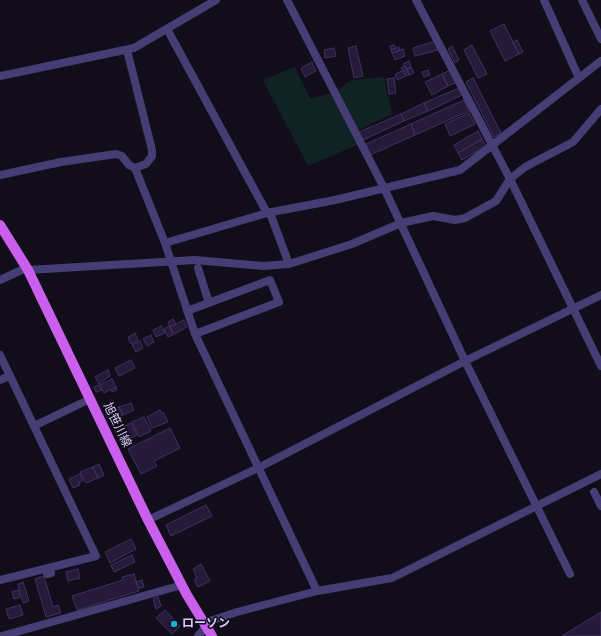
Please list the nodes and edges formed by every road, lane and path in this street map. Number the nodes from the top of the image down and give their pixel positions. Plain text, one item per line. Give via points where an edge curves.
1 (216, 0) edge
2 (287, 0) edge
3 (416, 0) edge
4 (544, 0) edge
5 (582, 0) edge
6 (167, 29) junction
7 (601, 39) edge
8 (128, 50) junction
9 (601, 61) edge
10 (0, 76) edge
11 (579, 78) junction
12 (601, 109) edge
13 (493, 145) junction
14 (135, 168) junction
15 (0, 175) edge
16 (510, 179) junction
17 (384, 188) junction
18 (269, 213) junction
19 (402, 223) junction
20 (0, 225) edge
21 (165, 243) junction
22 (171, 261) junction
23 (289, 264) junction
24 (198, 268) dead end
25 (27, 269) junction
26 (0, 280) edge
27 (601, 295) edge
28 (209, 303) junction
29 (574, 308) junction
30 (187, 311) junction
31 (195, 334) junction
32 (0, 355) edge
33 (465, 361) junction
34 (601, 366) edge
35 (10, 376) junction
36 (0, 380) edge
37 (90, 399) junction
38 (34, 426) junction
39 (258, 468) junction
40 (601, 474) edge
41 (594, 492) dead end
42 (538, 505) junction
43 (601, 506) edge
44 (148, 520) junction
45 (570, 574) dead end
46 (0, 580) edge
47 (182, 585) junction
48 (317, 591) junction
49 (205, 625) junction
50 (2, 636) edge
51 (198, 636) edge
52 (212, 636) edge

1 - 6 street
2 - 17 street
3 - 13 street
4 - 11 street
5 - 7 street
6 - 8 street
6 - 18 street
8 - 10 street
8 - 14 street via 153,153 146,164
9 - 11 street
11 - 13 street
12 - 16 street via 573,142 525,167
13 - 16 street
13 - 17 street via 460,170
14 - 15 street via 116,154
14 - 21 street
16 - 19 street via 496,201 465,218 454,220 433,216
16 - 29 street
17 - 18 street
17 - 19 street
18 - 21 street
18 - 23 street
19 - 23 street via 352,244
19 - 33 street
20 - 25 main road, 旭笹川線
21 - 22 street
22 - 23 street via 195,260 263,266
22 - 25 street
22 - 30 street
24 - 28 street
25 - 26 street
25 - 37 main road, 旭笹川線
27 - 29 street
28 - 30 street
28 - 31 street via 270,280 279,302
29 - 33 street
29 - 34 street
30 - 31 street
31 - 39 street
32 - 35 street
33 - 39 street
33 - 42 street
35 - 36 street
35 - 38 street
37 - 38 street
37 - 44 main road, 旭笹川線
38 - 46 street via 96,556 48,571
39 - 44 street
39 - 48 street
40 - 42 street
41 - 43 street
42 - 45 street
42 - 48 street via 392,578
44 - 47 main road, 旭笹川線
47 - 49 main road, 旭笹川線
47 - 50 street
48 - 49 street via 237,612
49 - 51 street
49 - 52 main road, 旭笹川線

